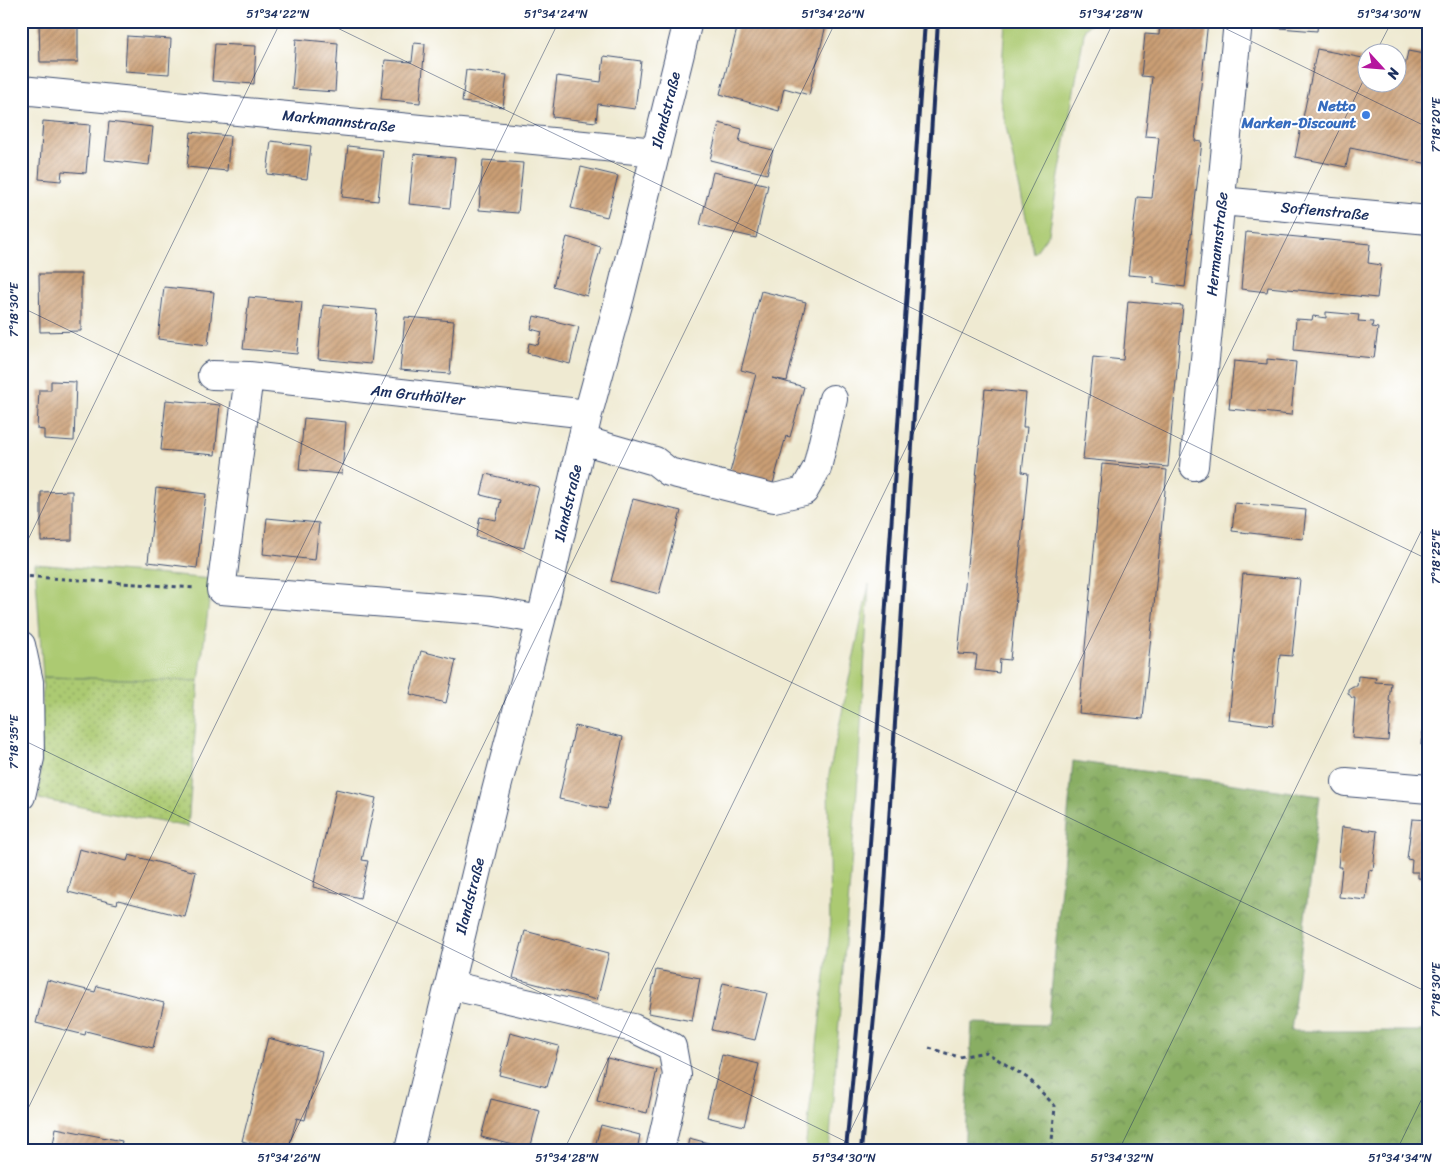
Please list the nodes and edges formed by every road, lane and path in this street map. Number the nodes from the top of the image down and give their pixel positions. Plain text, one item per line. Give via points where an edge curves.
1 (688, 21) edge
2 (1238, 21) edge
3 (21, 90) edge
4 (656, 152) junction
5 (1221, 201) junction
6 (1429, 220) edge
7 (212, 375) dead end
8 (249, 376) junction
9 (833, 399) dead end
10 (585, 427) junction
11 (1194, 466) dead end
12 (21, 576) edge
13 (221, 590) junction
14 (541, 620) junction
15 (21, 645) edge
16 (1346, 782) dead end
17 (1429, 789) edge
18 (21, 796) edge
19 (449, 986) junction
20 (929, 1048) dead end
21 (409, 1150) edge
22 (660, 1150) edge
23 (1053, 1150) edge

1 - 4 street, Ilandstraße
2 - 5 street, Hermannstraße
3 - 4 street, Markmannstraße
4 - 10 street, Ilandstraße
5 - 6 street, Sofienstraße
5 - 11 street, Hermannstraße
7 - 8 street, Am Gruthölter
8 - 10 street, Am Gruthölter
8 - 13 street
9 - 10 street, Am Gruthölter via 817,468 804,491 774,498 669,472 655,461
10 - 14 street, Ilandstraße
12 - 13 path
13 - 14 street via 490,611
14 - 19 street, Ilandstraße
15 - 18 street via 30,691 30,758
16 - 17 street
19 - 21 street, Ilandstraße
19 - 22 street via 633,1028 672,1047 677,1075
20 - 23 path via 959,1057 986,1052 1029,1079 1055,1106

